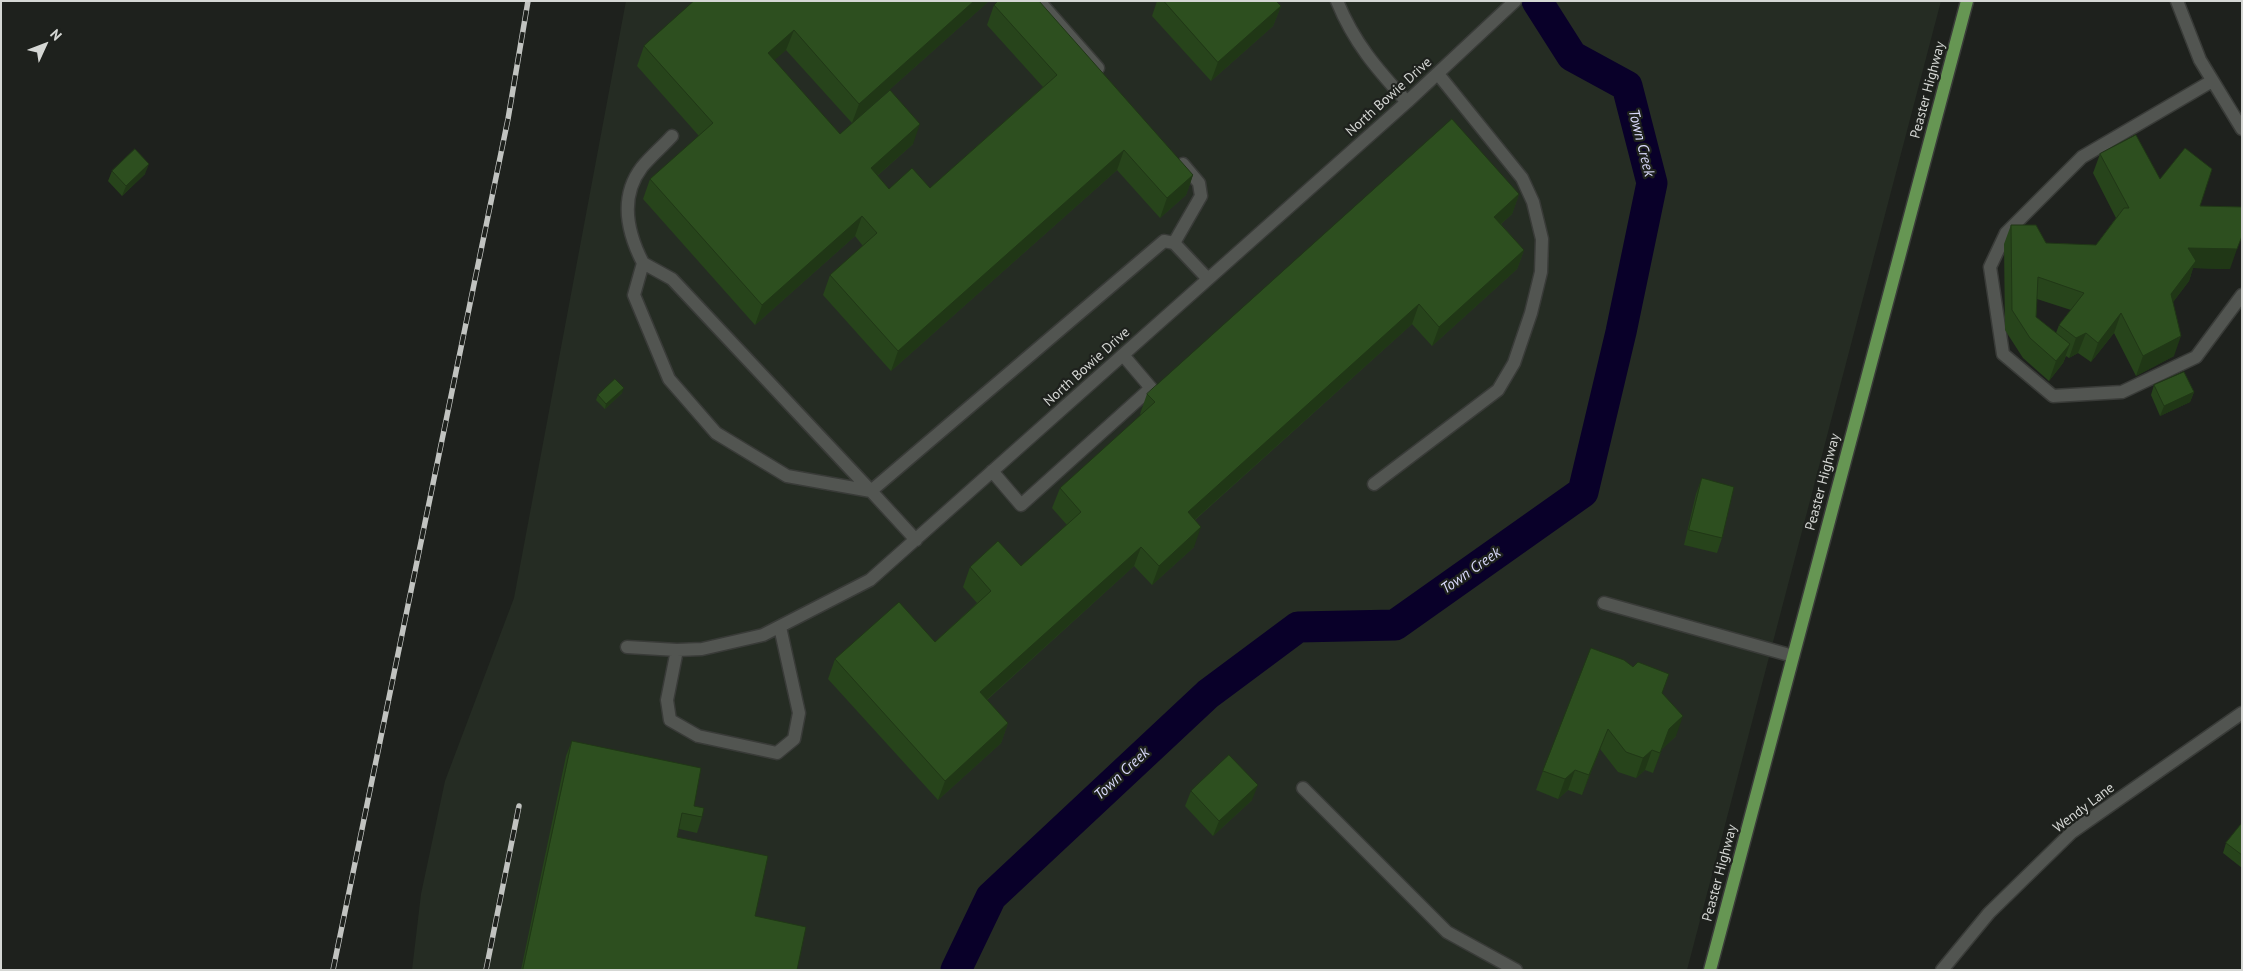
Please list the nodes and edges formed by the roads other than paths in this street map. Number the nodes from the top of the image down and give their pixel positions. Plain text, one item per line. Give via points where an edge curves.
1 (1039, 1) edge
2 (1337, 1) edge
3 (1515, 1) edge
4 (1967, 1) edge
5 (2177, 1) edge
6 (1103, 74) edge
7 (1438, 74) junction
8 (2212, 81) junction
9 (1407, 102) junction
10 (2242, 129) edge
11 (672, 136) dead end
12 (1174, 154) edge
13 (1174, 243) junction
14 (642, 263) junction
15 (1208, 279) junction
16 (2242, 294) edge
17 (1123, 355) junction
18 (992, 471) junction
19 (1374, 484) dead end
20 (871, 491) junction
21 (916, 540) junction
22 (1604, 603) dead end
23 (780, 627) junction
24 (627, 647) dead end
25 (676, 650) junction
26 (1793, 656) junction
27 (2242, 714) edge
28 (1303, 788) dead end
29 (1516, 970) edge
30 (1710, 970) edge
31 (1942, 970) edge

1 - 6 street
2 - 9 street via 1369,60
3 - 7 street, North Bowie Drive
4 - 26 main road, Peaster Highway
5 - 8 street via 2200,60
7 - 9 street, North Bowie Drive
7 - 19 street via 1522,178 1533,202 1542,239 1541,272 1514,363 1498,390
8 - 10 street
8 - 16 street via 2082,157 2006,232 1990,267 2003,354 2053,396 2122,392 2196,358
9 - 15 street, North Bowie Drive
11 - 14 street via 642,168 631,188 626,212 631,240
12 - 13 street via 1200,183 1201,196
13 - 15 street
13 - 20 street via 1164,241
14 - 20 street via 672,279
14 - 20 street via 634,295 669,379 716,433 787,476
15 - 17 street, North Bowie Drive
17 - 18 street, North Bowie Drive
17 - 18 street via 1151,388 1021,505
18 - 21 street, North Bowie Drive
20 - 21 street
21 - 23 street, North Bowie Drive via 870,580
22 - 26 street
23 - 25 street, North Bowie Drive via 754,637 702,649
23 - 25 street via 800,713 794,739 778,753 698,736 670,720 667,700
24 - 25 street, North Bowie Drive
26 - 30 main road, Peaster Highway
27 - 31 street, Wendy Lane via 2072,832 1989,913
28 - 29 street via 1447,932

